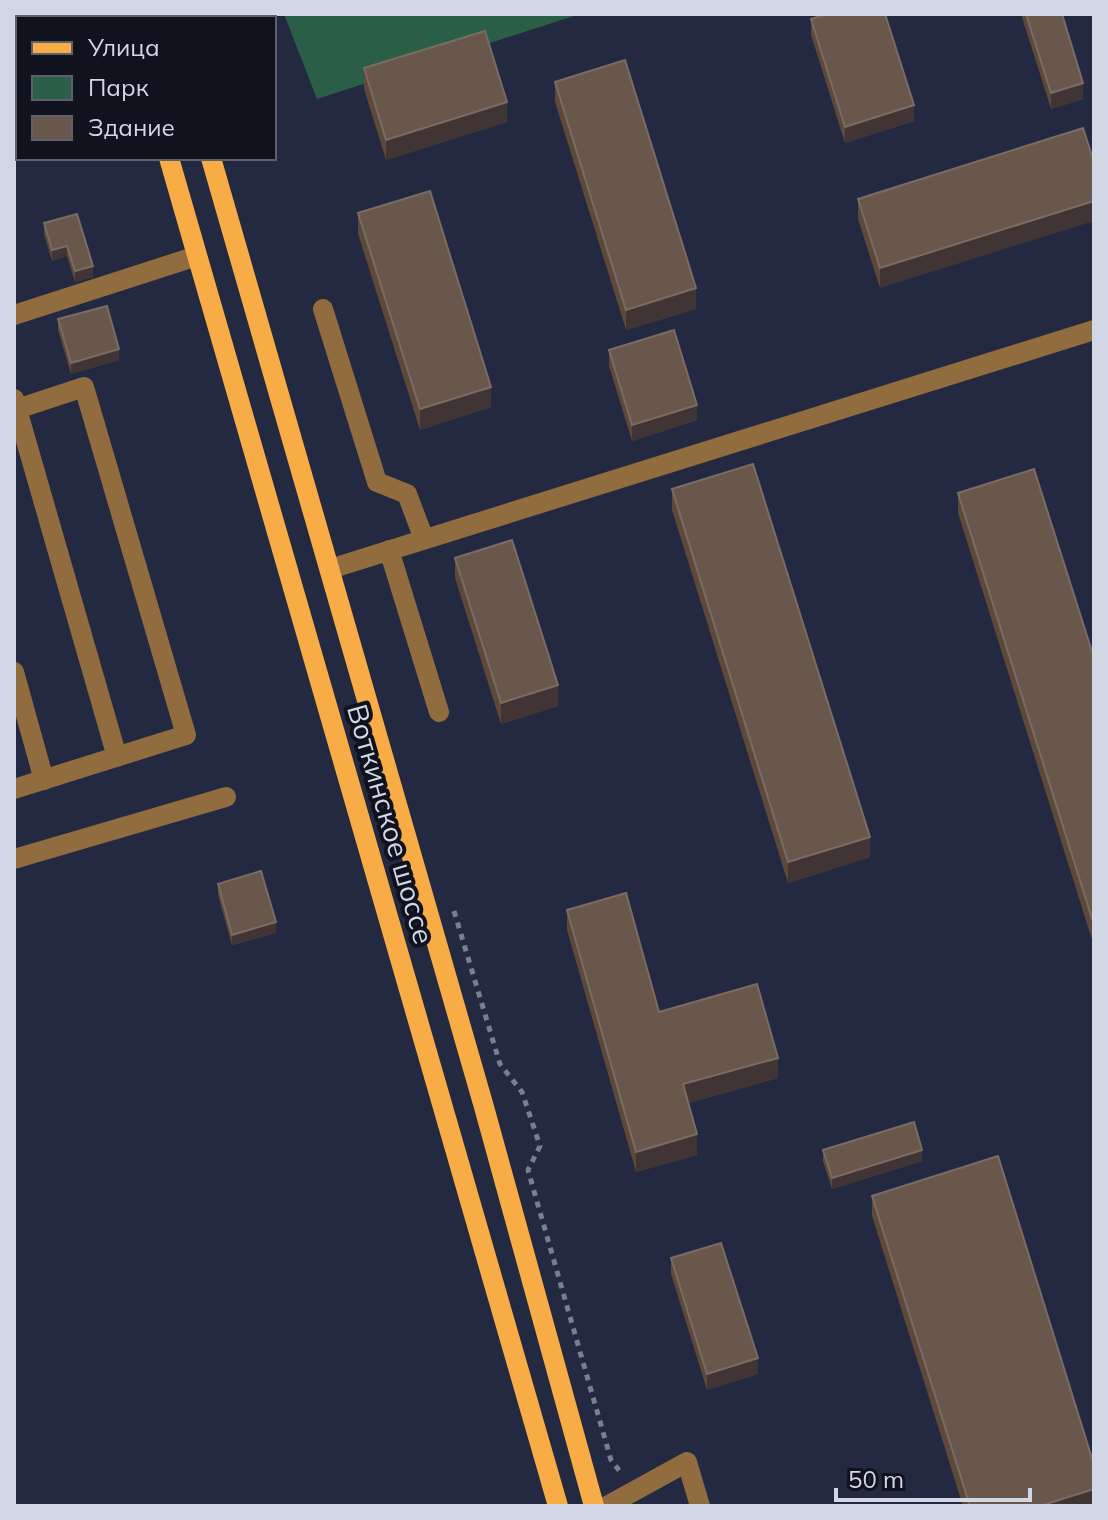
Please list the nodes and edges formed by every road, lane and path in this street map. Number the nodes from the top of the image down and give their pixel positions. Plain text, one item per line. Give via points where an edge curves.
1 (170, 160) edge
2 (212, 160) edge
3 (197, 256) junction
4 (323, 309) dead end
5 (14, 315) edge
6 (1094, 330) edge
7 (16, 404) edge
8 (424, 539) junction
9 (389, 550) junction
10 (330, 569) junction
11 (14, 672) edge
12 (439, 712) dead end
13 (117, 757) junction
14 (44, 780) junction
15 (14, 789) edge
16 (226, 797) dead end
17 (14, 859) edge
18 (558, 1506) edge
19 (594, 1506) edge
20 (607, 1506) edge
21 (700, 1506) edge

1 - 3 main road, Воткинское шоссе
2 - 10 main road, Воткинское шоссе
3 - 5 lane
3 - 18 main road, Воткинское шоссе
4 - 8 lane via 377,482 407,494
6 - 8 lane
7 - 13 lane
7 - 13 lane via 84,387 186,735
8 - 9 lane
9 - 10 lane
9 - 12 lane
10 - 19 main road, Воткинское шоссе
11 - 14 lane
13 - 14 lane
14 - 15 lane
16 - 17 lane
20 - 21 lane via 687,1462

